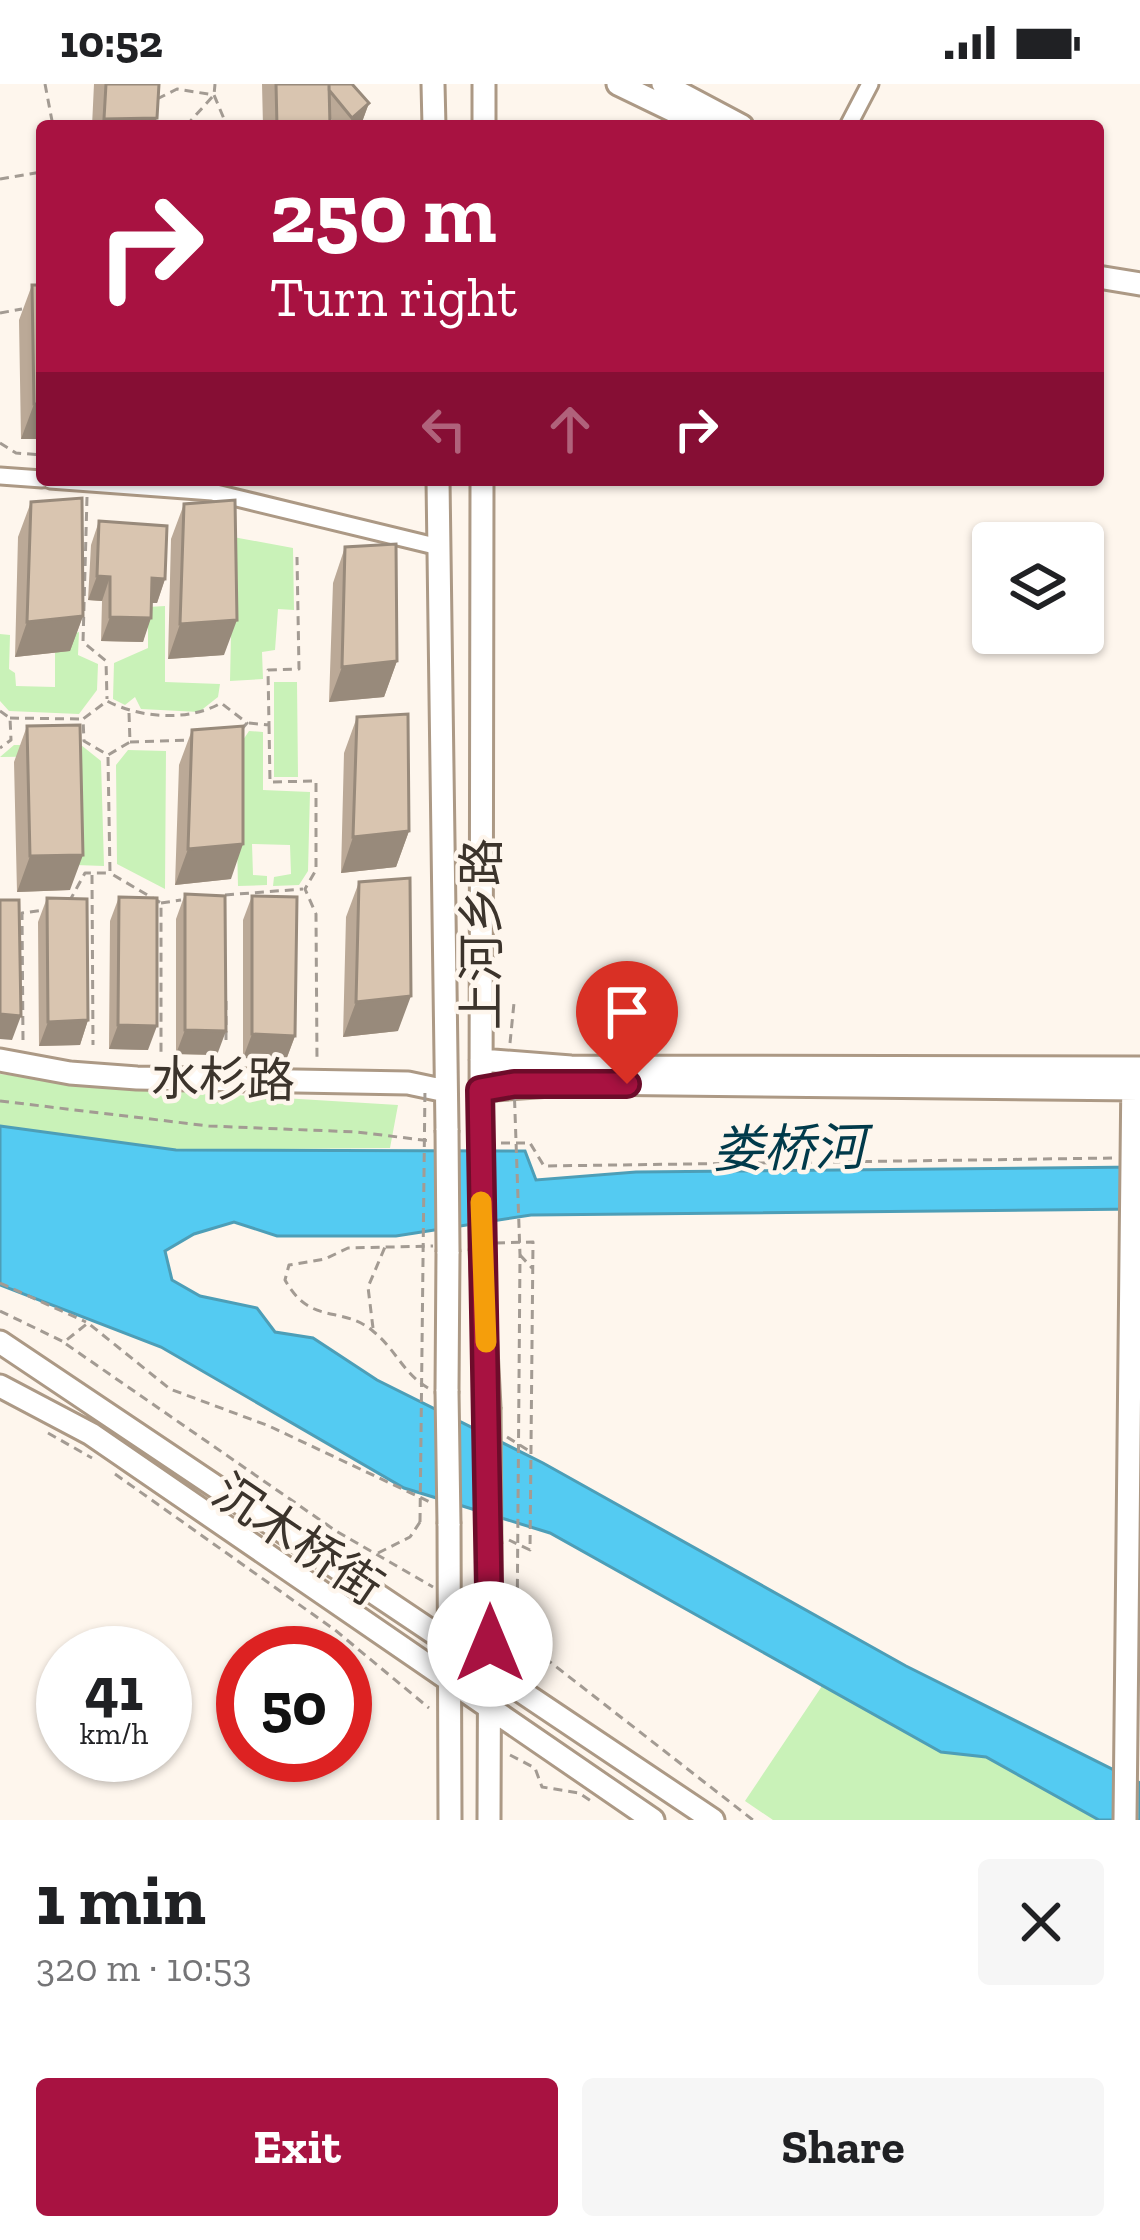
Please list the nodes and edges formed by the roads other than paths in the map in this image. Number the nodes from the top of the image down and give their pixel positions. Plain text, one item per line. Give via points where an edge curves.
1 (433, 84) edge
2 (484, 84) edge
3 (618, 84) edge
4 (663, 84) edge
5 (870, 84) edge
6 (434, 120) edge
7 (484, 120) edge
8 (693, 120) edge
9 (731, 120) edge
10 (851, 120) edge
11 (1104, 279) edge
12 (1140, 284) edge
13 (1104, 293) edge
14 (1140, 298) edge
15 (0, 476) edge
16 (36, 479) edge
17 (129, 486) edge
18 (438, 486) edge
19 (482, 486) edge
20 (439, 547) junction
21 (0, 1060) edge
22 (481, 1060) junction
23 (1136, 1079) edge
24 (436, 1089) junction
25 (480, 1090) junction
26 (0, 1342) edge
27 (0, 1386) edge
28 (449, 1641) junction
29 (490, 1669) junction
30 (449, 1684) junction
31 (489, 1708) junction
32 (450, 1820) edge
33 (489, 1820) edge
34 (653, 1820) edge
35 (713, 1820) edge
36 (1125, 1820) edge

1 - 6 street
2 - 7 street
3 - 8 street
4 - 9 street
5 - 10 street
11 - 12 street
13 - 14 street
15 - 16 street
17 - 20 street via 212,492
18 - 20 street, 上河乡路
19 - 22 street, 上河乡路
20 - 24 street, 上河乡路
21 - 24 street, 水杉路 via 92,1075
22 - 23 street
22 - 25 street, 上河乡路
23 - 25 street
23 - 36 street
24 - 28 street, 上河乡路, bridge via 447,1249
25 - 29 street, 上河乡路, bridge via 500,1542
26 - 28 street, 沉木桥街
27 - 30 street, 沉木桥街 via 91,1434
28 - 29 street, 沉木桥街
28 - 30 street, 上河乡路
29 - 31 street, 上河乡路
29 - 35 street, 沉木桥街
30 - 31 street, 沉木桥街
30 - 32 street, 上河乡路
31 - 33 street, 上河乡路
31 - 34 street, 沉木桥街

